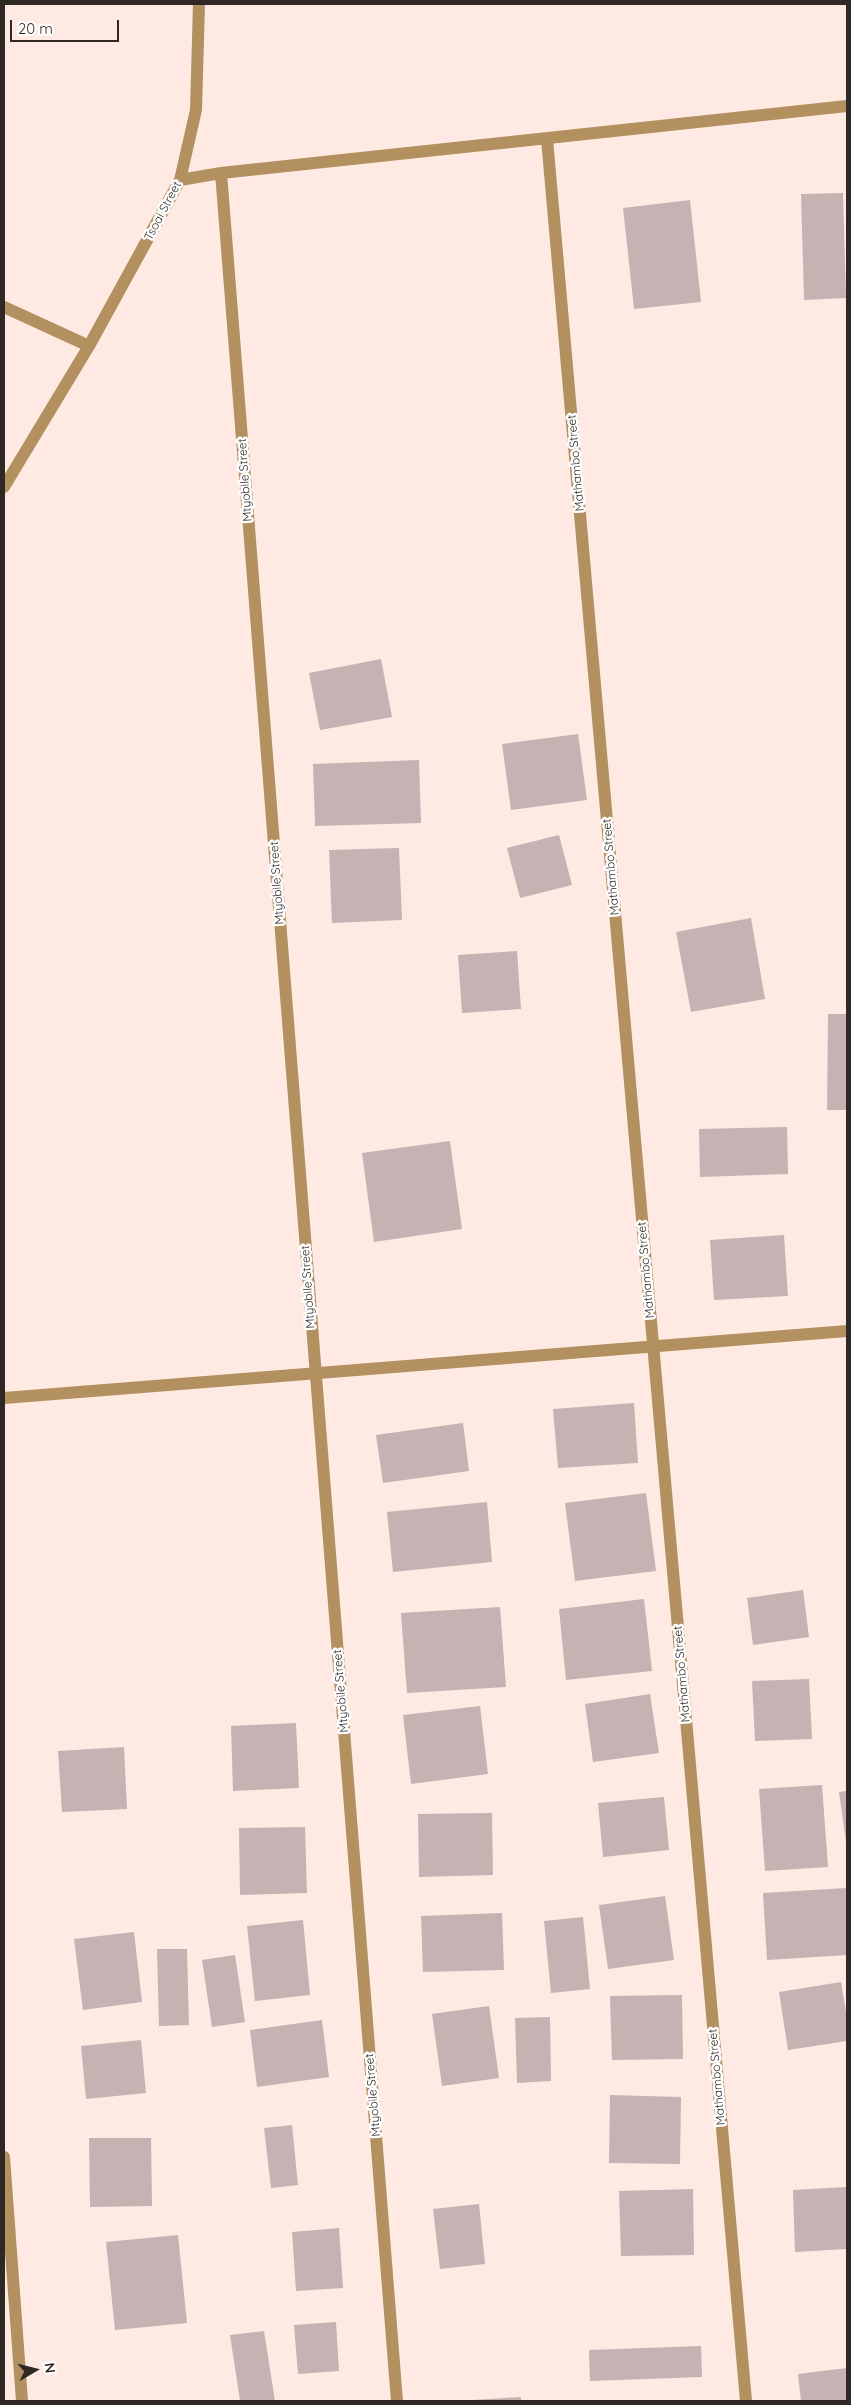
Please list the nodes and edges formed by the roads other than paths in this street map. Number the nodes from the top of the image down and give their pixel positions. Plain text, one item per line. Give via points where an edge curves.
1 (199, 4) edge
2 (847, 106) edge
3 (547, 139) junction
4 (221, 173) junction
5 (180, 180) junction
6 (4, 307) edge
7 (89, 346) junction
8 (4, 487) edge
9 (847, 1332) edge
10 (653, 1347) junction
11 (315, 1373) junction
12 (4, 1398) edge
13 (4, 2157) edge
14 (22, 2401) edge
15 (398, 2401) edge
16 (746, 2401) edge

1 - 5 street, Tsoai Street via 196,110
2 - 3 street
3 - 4 street
3 - 10 street, Mathambo Street
4 - 5 street
4 - 11 street, Mtyobile Street
5 - 7 street, Tsoai Street
6 - 7 street
7 - 8 street, Tsoai Street
9 - 10 street
10 - 11 street
10 - 16 street, Mathambo Street
11 - 12 street
11 - 15 street, Mtyobile Street
13 - 14 street

